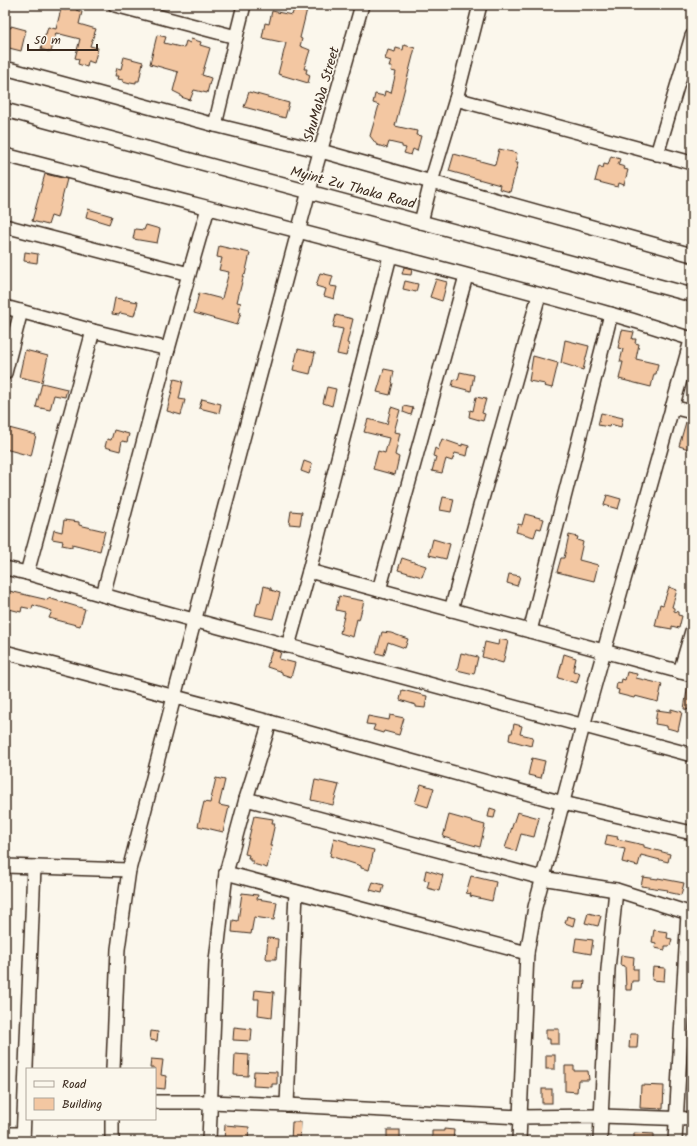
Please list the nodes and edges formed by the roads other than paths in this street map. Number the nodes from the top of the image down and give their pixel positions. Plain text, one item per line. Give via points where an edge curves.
1 (115, 5) edge
2 (244, 5) edge
3 (362, 5) edge
4 (480, 5) edge
5 (155, 10) edge
6 (692, 36) edge
7 (236, 37) junction
8 (5, 68) edge
9 (456, 99) junction
10 (5, 110) edge
11 (215, 125) junction
12 (321, 152) junction
13 (5, 154) edge
14 (657, 154) junction
15 (692, 163) edge
16 (431, 182) junction
17 (309, 191) junction
18 (208, 208) junction
19 (421, 222) junction
20 (5, 226) edge
21 (299, 231) junction
22 (692, 254) edge
23 (390, 256) junction
24 (189, 274) junction
25 (466, 276) junction
26 (539, 295) junction
27 (692, 295) edge
28 (5, 307) edge
29 (21, 311) junction
30 (611, 314) junction
31 (93, 331) junction
32 (692, 338) edge
33 (168, 349) junction
34 (5, 373) edge
35 (672, 407) junction
36 (692, 412) edge
37 (5, 568) edge
38 (309, 571) junction
39 (26, 573) junction
40 (379, 590) junction
41 (103, 595) junction
42 (451, 610) junction
43 (194, 621) junction
44 (530, 631) junction
45 (692, 631) edge
46 (288, 646) junction
47 (605, 651) junction
48 (5, 652) edge
49 (686, 674) edge
50 (174, 697) junction
51 (270, 722) junction
52 (583, 726) junction
53 (692, 754) edge
54 (246, 799) junction
55 (563, 803) junction
56 (692, 833) edge
57 (5, 866) edge
58 (34, 867) junction
59 (130, 870) junction
60 (226, 873) junction
61 (542, 878) junction
62 (616, 890) junction
63 (296, 892) junction
64 (690, 914) edge
65 (527, 953) junction
66 (688, 971) edge
67 (686, 1044) edge
68 (113, 1068) edge
69 (156, 1102) edge
70 (210, 1102) junction
71 (287, 1105) junction
72 (601, 1116) junction
73 (520, 1117) junction
74 (676, 1119) junction
75 (692, 1119) edge
76 (112, 1120) edge
77 (5, 1134) edge
78 (23, 1137) edge
79 (112, 1141) edge
80 (209, 1141) edge
81 (519, 1141) edge
82 (600, 1141) edge
83 (675, 1141) edge

1 - 5 street
2 - 7 street
3 - 12 street, ShuMaWa Street
4 - 9 street
5 - 7 street
6 - 14 street
7 - 11 street
8 - 11 street
9 - 14 street
9 - 16 street
10 - 17 street, Myint Zu Thaka Road
11 - 12 street
12 - 16 street
12 - 17 street, ShuMaWa Street
13 - 18 street
14 - 15 street
16 - 19 street
16 - 22 street
17 - 19 street, Myint Zu Thaka Road
17 - 21 street, ShuMaWa Street
18 - 21 street
18 - 24 street
19 - 27 street, Myint Zu Thaka Road
20 - 24 street
21 - 23 street
21 - 43 street, ShuMaWa Street
23 - 25 street
23 - 38 street
24 - 33 street
25 - 26 street
25 - 40 street
26 - 30 street
26 - 42 street
28 - 29 street
29 - 31 street
29 - 34 street
30 - 32 street
30 - 44 street
31 - 33 street
31 - 39 street
32 - 35 street
33 - 41 street
35 - 36 street
35 - 47 street
37 - 39 street
38 - 40 street
38 - 46 street
39 - 41 street
40 - 42 street
41 - 43 street
42 - 44 street
43 - 46 street
43 - 50 street, ShuMaWa Street
44 - 47 street
45 - 49 street
46 - 52 street
47 - 49 street
47 - 52 street
48 - 50 street
50 - 51 street
50 - 59 street, ShuMaWa Street
51 - 54 street
51 - 55 street
52 - 53 street
52 - 55 street
54 - 60 street
54 - 61 street
55 - 56 street
55 - 61 street
57 - 58 street
58 - 59 street
58 - 78 street
59 - 68 street, ShuMaWa Street via 118,949
60 - 63 street
60 - 70 street via 216,961
61 - 62 street
61 - 65 street
62 - 64 street
62 - 72 street via 608,969
63 - 65 street
63 - 71 street
64 - 66 street
65 - 73 street
66 - 67 street
67 - 74 street
69 - 70 street
70 - 71 street
70 - 80 street
71 - 73 street
72 - 73 street
72 - 74 street
72 - 82 street
73 - 81 street
74 - 75 street
74 - 83 street
76 - 79 street
77 - 78 street

